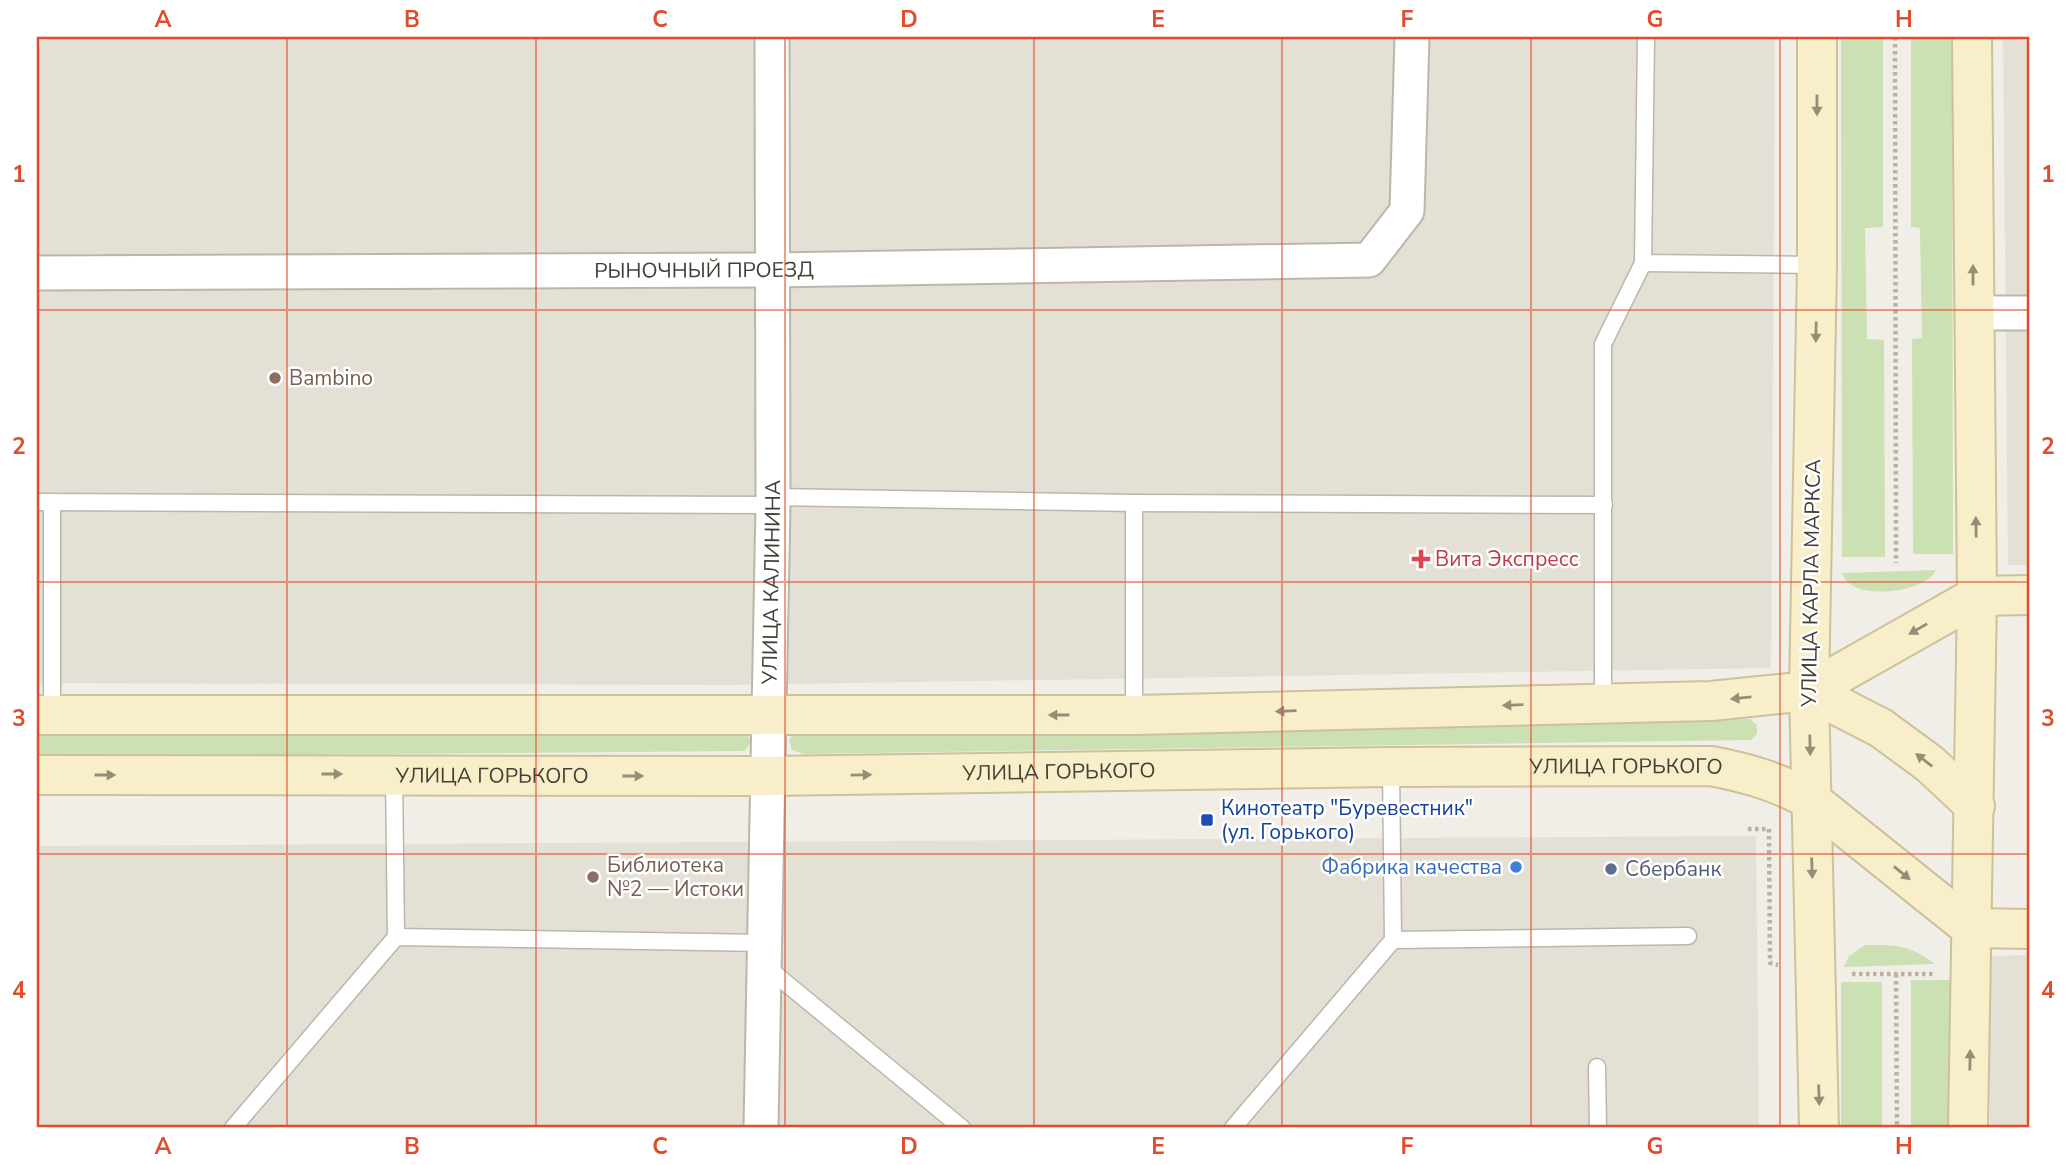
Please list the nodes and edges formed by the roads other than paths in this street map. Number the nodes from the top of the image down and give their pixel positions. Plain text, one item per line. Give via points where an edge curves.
1 (772, 37) edge
2 (1412, 37) edge
3 (1646, 37) edge
4 (1817, 37) edge
5 (1972, 37) edge
6 (1643, 263) junction
7 (1818, 265) junction
8 (772, 270) junction
9 (37, 273) edge
10 (1973, 313) junction
11 (2030, 313) edge
12 (773, 501) junction
13 (45, 503) edge
14 (1134, 503) junction
15 (1604, 505) junction
16 (2030, 595) edge
17 (1977, 596) junction
18 (1809, 691) junction
19 (1603, 702) junction
20 (771, 714) junction
21 (44, 715) edge
22 (1134, 715) junction
23 (1391, 767) junction
24 (394, 774) junction
25 (37, 775) edge
26 (767, 776) junction
27 (1811, 800) junction
28 (1975, 806) junction
29 (1970, 928) junction
30 (2030, 929) edge
31 (1688, 936) dead end
32 (396, 937) junction
33 (1393, 940) junction
34 (764, 954) junction
35 (1597, 1067) dead end
36 (233, 1128) edge
37 (761, 1128) edge
38 (962, 1128) edge
39 (1233, 1128) edge
40 (1598, 1128) edge
41 (1819, 1128) edge
42 (1968, 1128) edge

1 - 8 street, УЛИЦА КАЛИНИНА
2 - 8 street, РЫНОЧНЫЙ ПРОЕЗД via 1406,211 1369,260
3 - 6 lane
4 -> 7 main road, УЛИЦА КАРЛА МАРКСА
10 -> 5 main road
6 - 7 lane
6 - 15 lane via 1603,344
7 -> 18 main road, УЛИЦА КАРЛА МАРКСА
8 - 9 street, РЫНОЧНЫЙ ПРОЕЗД
8 - 12 street, УЛИЦА КАЛИНИНА
10 - 11 street
17 -> 10 main road
12 - 13 lane
12 - 14 lane
12 - 20 street, УЛИЦА КАЛИНИНА
13 - 21 lane
14 - 15 lane
14 - 22 lane
15 - 19 lane
16 - 17 main road
17 -> 18 main road
17 - 28 main road
18 -> 19 main road via 1711,701
18 -> 27 main road, УЛИЦА КАРЛА МАРКСА
28 -> 18 main road via 1930,764 1881,728
19 -> 22 main road
20 - 21 main road
22 -> 20 main road
20 - 26 street, УЛИЦА КАЛИНИНА
26 -> 23 main road, УЛИЦА ГОРЬКОГО
23 - 27 main road, УЛИЦА ГОРЬКОГО via 1711,766 1751,773
23 - 33 lane
25 -> 24 main road, УЛИЦА ГОРЬКОГО
24 -> 26 main road, УЛИЦА ГОРЬКОГО
24 - 32 lane
26 - 34 street, УЛИЦА КАЛИНИНА
27 -> 29 main road, УЛИЦА ГОРЬКОГО
27 -> 41 main road, УЛИЦА КАРЛА МАРКСА
28 - 29 main road
29 - 30 main road
42 -> 29 main road
31 - 33 lane
32 - 34 lane
32 - 36 lane
33 - 39 lane
34 - 37 street, УЛИЦА КАЛИНИНА
34 - 38 lane
35 - 40 lane

